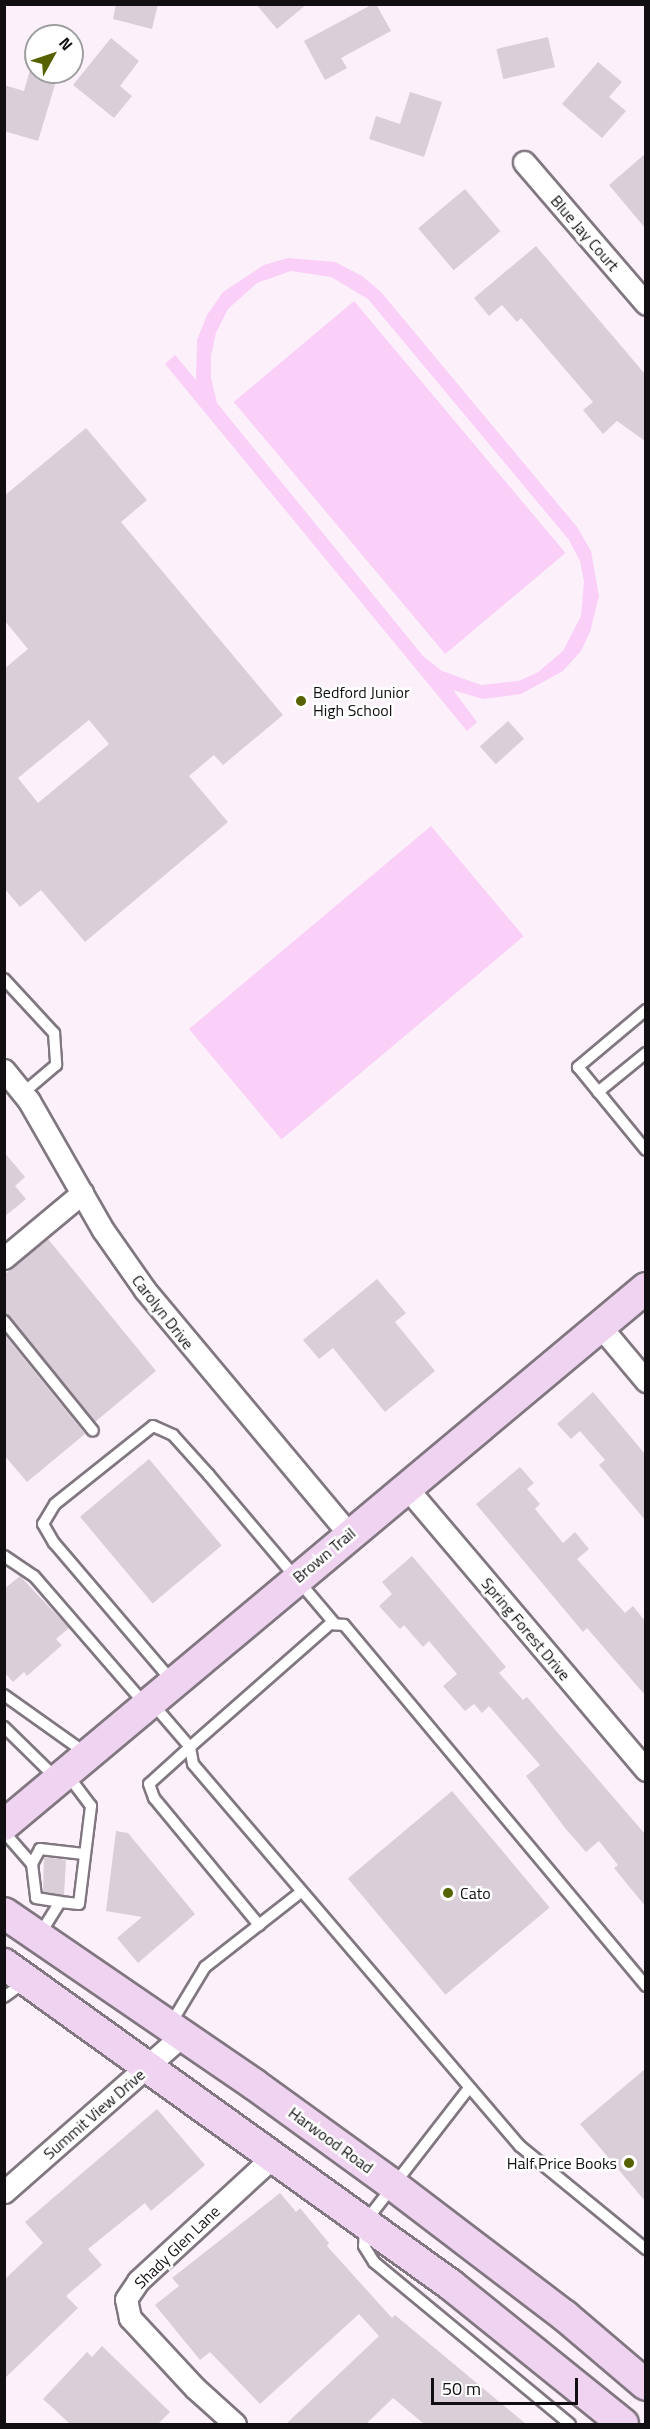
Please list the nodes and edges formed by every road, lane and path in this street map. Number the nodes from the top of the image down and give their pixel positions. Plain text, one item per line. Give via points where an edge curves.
1 (524, 162) dead end
2 (645, 304) edge
3 (4, 978) edge
4 (645, 1010) edge
5 (645, 1053) edge
6 (4, 1070) edge
7 (598, 1092) junction
8 (23, 1093) junction
9 (645, 1150) edge
10 (82, 1193) junction
11 (4, 1258) edge
12 (645, 1288) edge
13 (4, 1321) edge
14 (600, 1326) junction
15 (645, 1381) edge
16 (93, 1431) dead end
17 (406, 1487) junction
18 (349, 1534) junction
19 (4, 1556) edge
20 (294, 1580) junction
21 (336, 1624) junction
22 (172, 1682) junction
23 (4, 1695) edge
24 (147, 1702) junction
25 (4, 1727) edge
26 (190, 1747) junction
27 (70, 1769) junction
28 (645, 1770) edge
29 (4, 1825) edge
30 (4, 1832) edge
31 (84, 1854) junction
32 (32, 1863) junction
33 (301, 1892) junction
34 (60, 1902) junction
35 (4, 1913) edge
36 (259, 1925) junction
37 (39, 1936) junction
38 (12, 1981) edge
39 (645, 1986) edge
40 (176, 2030) junction
41 (148, 2067) junction
42 (469, 2088) junction
43 (275, 2156) junction
44 (393, 2185) junction
45 (4, 2192) edge
46 (365, 2222) junction
47 (645, 2249) edge
48 (645, 2385) edge
49 (235, 2424) edge
50 (570, 2424) edge
51 (623, 2424) edge

1 - 2 street, Blue Jay Court
3 - 8 lane via 54,1033 56,1065
4 - 7 lane via 578,1067
5 - 7 lane
6 - 8 street, Carolyn Drive
7 - 9 lane
8 - 10 street, Carolyn Drive
10 - 11 street
10 - 18 street, Carolyn Drive via 145,1290
12 - 14 main road, Brown Trail
13 - 16 lane
14 - 15 street
14 - 17 main road, Brown Trail
17 - 18 main road, Brown Trail
17 - 28 street, Spring Forest Drive
18 - 20 main road, Brown Trail
19 - 24 lane via 34,1576
20 - 21 lane
20 - 22 main road, Brown Trail
20 - 22 lane via 173,1435 153,1426 55,1504 43,1524 54,1543
21 - 26 lane via 330,1624
21 - 39 lane via 344,1625
22 - 24 main road, Brown Trail
23 - 27 lane
24 - 26 lane
24 - 27 main road, Brown Trail
25 - 27 lane
26 - 33 lane via 193,1764
26 - 36 lane via 149,1784 154,1798
27 - 29 main road, Brown Trail
27 - 31 lane via 92,1806
30 - 32 lane
31 - 32 lane via 40,1849
31 - 34 lane via 79,1904
32 - 34 lane via 36,1898
33 - 36 lane
33 - 42 lane
34 - 37 lane
35 - 37 main road, Harwood Road
36 - 40 lane via 206,1967
37 - 40 main road, Harwood Road
38 - 41 main road
40 - 41 street, Summit View Drive
40 - 44 main road, Harwood Road
41 - 43 main road
41 - 45 street, Summit View Drive
42 - 44 lane
42 - 47 lane via 520,2146
43 - 46 main road
43 - 49 street, Shady Glen Lane via 138,2281 126,2299 130,2318 195,2388
44 - 46 lane
44 - 48 main road, Harwood Road via 565,2316
46 - 50 lane via 364,2246 374,2262
46 - 51 main road via 451,2285

